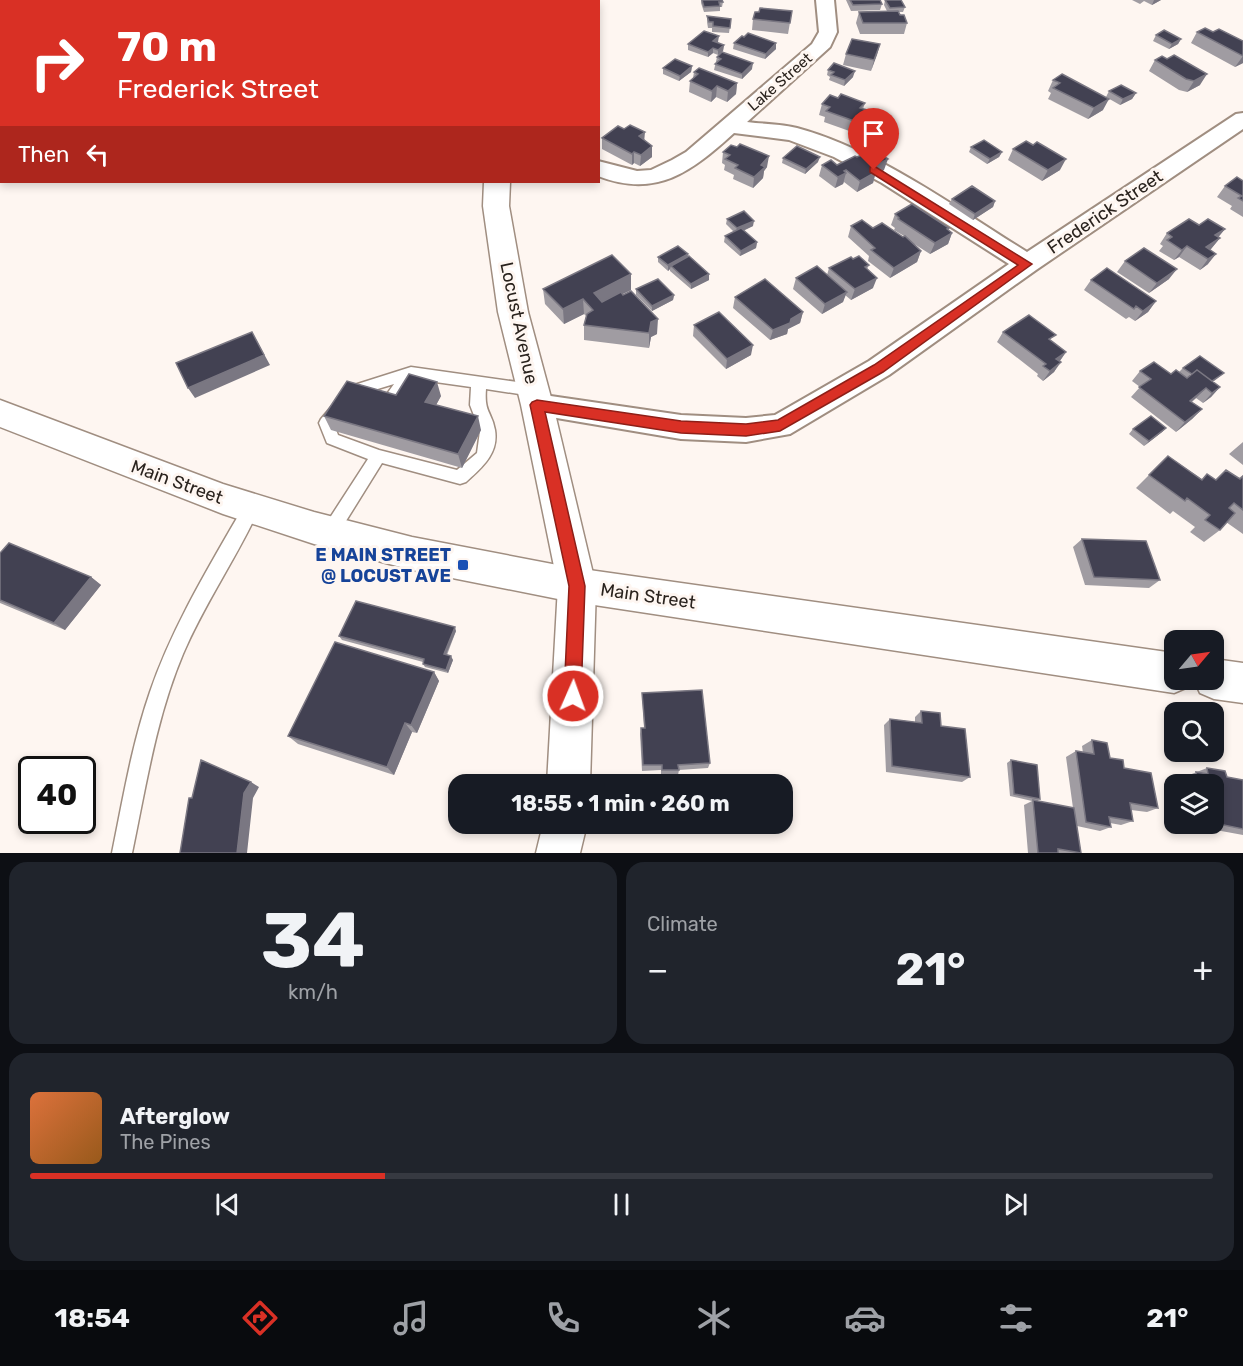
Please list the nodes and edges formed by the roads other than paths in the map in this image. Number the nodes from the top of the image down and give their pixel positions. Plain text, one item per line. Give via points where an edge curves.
1 (825, 0) edge
2 (1243, 119) edge
3 (729, 126) junction
4 (600, 169) edge
5 (496, 183) edge
6 (1027, 264) junction
7 (411, 373) junction
8 (479, 384) junction
9 (535, 398) junction
10 (386, 405) edge
11 (477, 405) junction
12 (1, 415) edge
13 (462, 417) edge
14 (378, 456) junction
15 (251, 509) junction
16 (330, 532) junction
17 (577, 586) junction
18 (1164, 672) edge
19 (1224, 680) edge
20 (1243, 683) edge
21 (569, 774) edge
22 (563, 834) edge
23 (122, 853) edge
24 (558, 853) edge

1 - 3 street, Lake Street via 828,32 820,47
2 - 6 street, Frederick Street
3 - 4 street, Lake Street via 694,157 645,180
3 - 6 street via 794,134 842,152
5 - 9 main road, Locust Avenue via 496,206 513,312
6 - 9 street, Frederick Street via 879,368 780,426 746,430 681,427
7 - 8 lane
7 - 10 lane
7 - 14 lane via 353,391 327,423 332,439 361,444
8 - 9 lane
8 - 11 lane
9 - 17 main road, Locust Avenue
11 - 13 lane
11 - 14 lane via 488,431 484,456 460,477 433,465
12 - 15 main road, Main Street
14 - 16 lane
15 - 16 main road, Main Street
15 - 23 lane via 187,622 166,672 149,722
16 - 17 main road, Main Street via 464,565
17 - 18 main road, Main Street
17 - 21 main road, Locust Avenue
19 - 20 main road
22 - 24 main road

